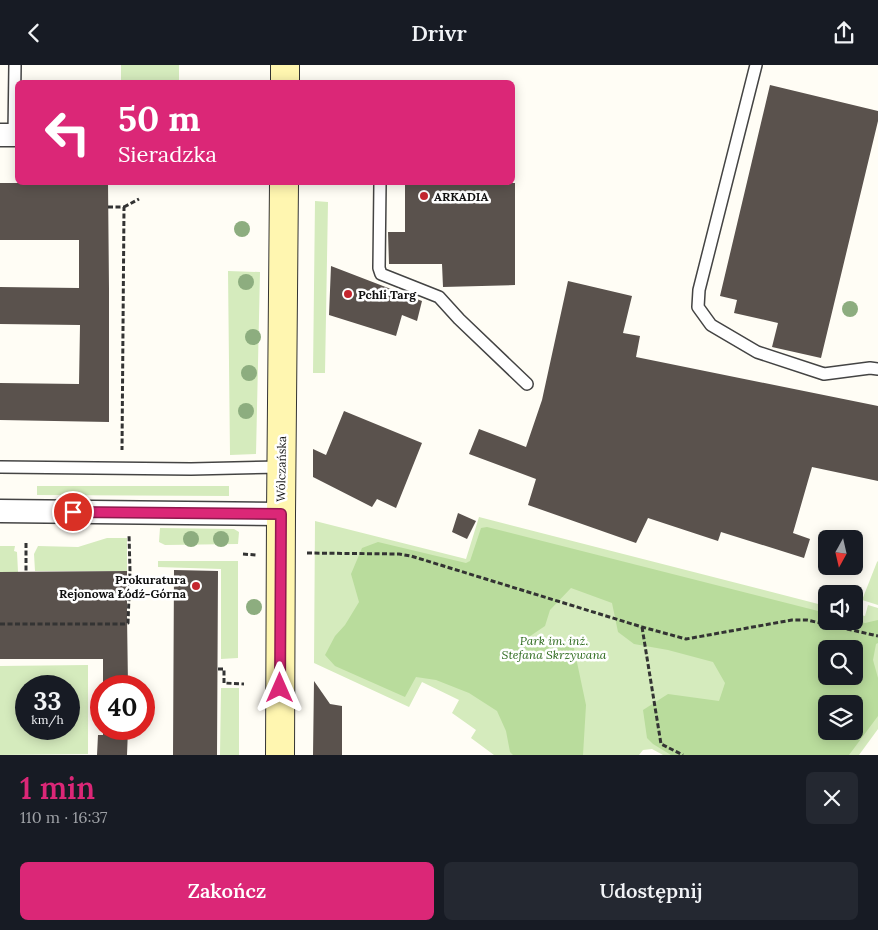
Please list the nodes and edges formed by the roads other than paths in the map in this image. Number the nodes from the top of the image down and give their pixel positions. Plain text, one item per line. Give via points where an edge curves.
1 (15, 65) edge
2 (285, 65) edge
3 (756, 65) edge
4 (285, 80) edge
5 (10, 135) edge
6 (284, 185) edge
7 (380, 185) edge
8 (878, 369) edge
9 (527, 384) dead end
10 (0, 467) edge
11 (281, 467) junction
12 (0, 511) edge
13 (281, 514) junction
14 (280, 755) edge

1 - 5 lane
2 - 4 street
3 - 8 lane via 699,290 698,307 711,325 757,351 824,374
6 - 11 street, Wólczańska
7 - 9 lane via 379,268 382,274 439,297
10 - 11 lane
11 - 13 street, Wólczańska
12 - 13 street
13 - 14 street, Wólczańska

